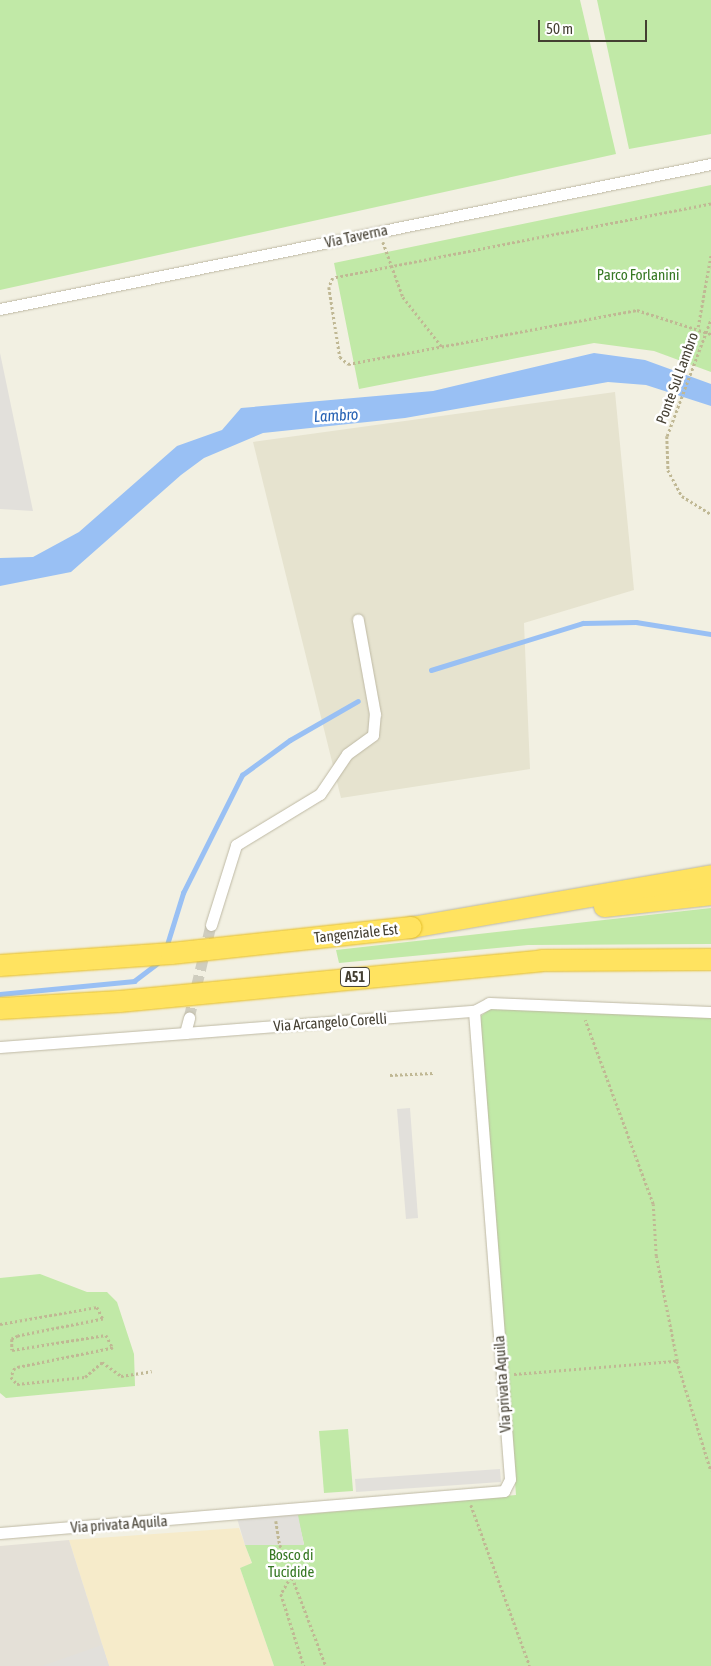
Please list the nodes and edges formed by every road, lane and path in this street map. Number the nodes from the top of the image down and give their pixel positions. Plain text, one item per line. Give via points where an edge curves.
1 (711, 164) edge
2 (711, 204) edge
3 (381, 231) junction
4 (711, 254) edge
5 (389, 267) junction
6 (0, 309) edge
7 (711, 319) edge
8 (698, 327) junction
9 (711, 334) edge
10 (443, 348) junction
11 (711, 514) edge
12 (358, 620) dead end
13 (711, 875) edge
14 (711, 894) edge
15 (211, 925) tunnel mouth
16 (412, 927) junction
17 (711, 960) edge
18 (0, 965) edge
19 (580, 1006) junction
20 (0, 1008) edge
21 (474, 1011) junction
22 (711, 1012) edge
23 (189, 1018) tunnel mouth
24 (185, 1033) junction
25 (0, 1047) edge
26 (432, 1073) dead end
27 (390, 1075) dead end
28 (0, 1324) edge
29 (677, 1361) junction
30 (152, 1371) dead end
31 (501, 1375) junction
32 (711, 1471) edge
33 (467, 1496) junction
34 (275, 1512) junction
35 (0, 1533) edge
36 (291, 1577) junction
37 (304, 1666) edge
38 (326, 1666) edge
39 (530, 1666) edge

1 - 3 street, Via Taverna
2 - 5 path
3 - 5 path
3 - 6 street, Via Taverna
4 - 8 path
5 - 10 path via 403,298
5 - 10 path via 330,281 340,357 359,365
7 - 11 path, Ponte Sul Lambro, bridge via 668,436 668,470 682,496
8 - 9 path
8 - 10 path via 637,310
12 - 15 street via 375,714 373,735 347,754 320,794 236,845
13 - 16 highway
14 - 16 highway, Tangenziale Est
16 - 18 highway, Tangenziale Est, bridge via 171,953
17 - 20 highway, A51, bridge via 541,960 119,1001
19 - 21 street via 489,1003
19 - 22 street
19 - 29 path via 653,1204 656,1256
21 - 24 street, Via Arcangelo Corelli
21 - 31 street, Via privata Aquila
23 - 24 street
24 - 25 street, Via Arcangelo Corelli
26 - 27 path
28 - 30 path via 97,1307 103,1319 18,1336 12,1339 12,1350 106,1335 113,1348 15,1368 11,1377 16,1384 84,1377 102,1362 121,1376
29 - 31 path
29 - 32 path
31 - 33 street, Via privata Aquila via 509,1485 500,1493
33 - 34 street, Via privata Aquila
33 - 39 path
34 - 35 street, Via privata Aquila
34 - 36 path
36 - 37 path via 281,1594
36 - 38 path

